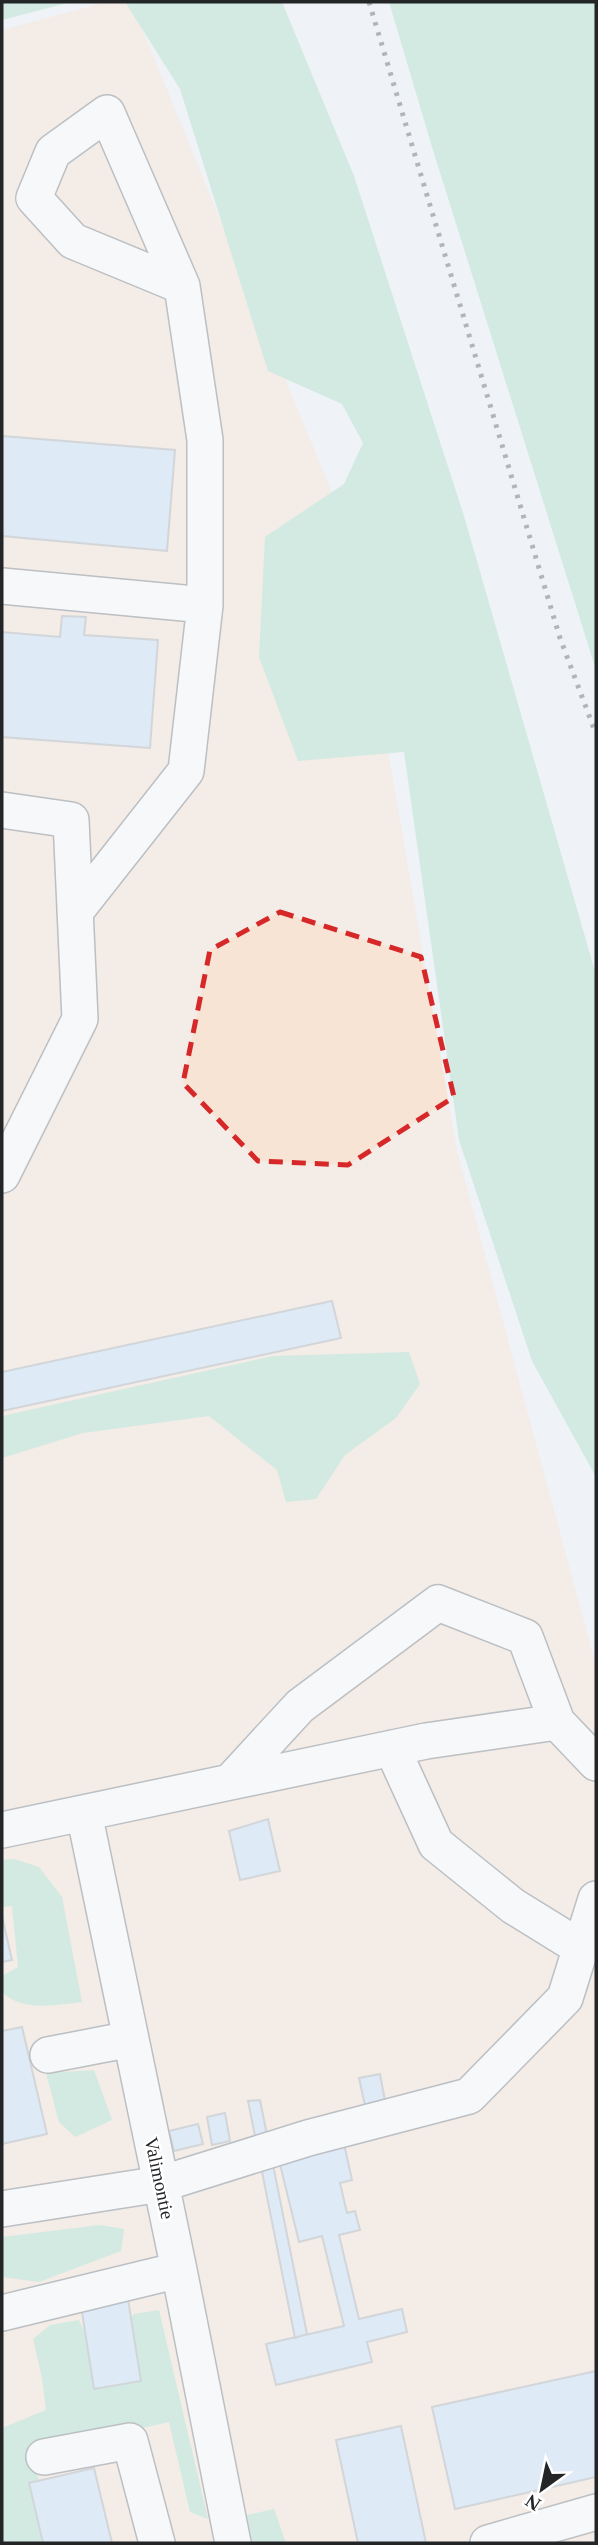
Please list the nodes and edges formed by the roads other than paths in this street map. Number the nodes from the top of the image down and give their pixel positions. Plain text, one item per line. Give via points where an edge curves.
1 (182, 286) junction
2 (2, 586) edge
3 (205, 605) junction
4 (2, 810) edge
5 (75, 912) junction
6 (2, 1175) edge
7 (557, 1722) junction
8 (392, 1748) junction
9 (596, 1763) edge
10 (230, 1782) junction
11 (84, 1813) junction
12 (2, 1830) edge
13 (596, 1899) edge
14 (581, 1948) junction
15 (131, 2039) junction
16 (48, 2055) dead end
17 (161, 2184) junction
18 (2, 2208) edge
19 (179, 2270) junction
20 (2, 2313) edge
21 (44, 2457) dead end
22 (596, 2512) edge
23 (157, 2543) edge
24 (233, 2543) edge
25 (488, 2543) edge

1 - 1 street via 161,236 107,113 53,152 34,198 73,241
1 - 3 street via 205,440
2 - 3 street
3 - 5 street via 186,771
4 - 5 street via 71,820
5 - 6 street via 80,1019
7 - 8 street
7 - 9 street
7 - 10 street via 525,1637 438,1603 300,1706
8 - 10 street
8 - 14 street via 436,1844 513,1906
10 - 11 street
11 - 12 street
11 - 15 street, Valimontie
13 - 14 street
14 - 17 street via 565,1998 469,2096 308,2138
15 - 16 street
15 - 17 street, Valimontie
17 - 18 street
17 - 19 street, Valimontie
19 - 20 street
19 - 24 street, Valimontie
21 - 23 street via 130,2441
22 - 25 street

